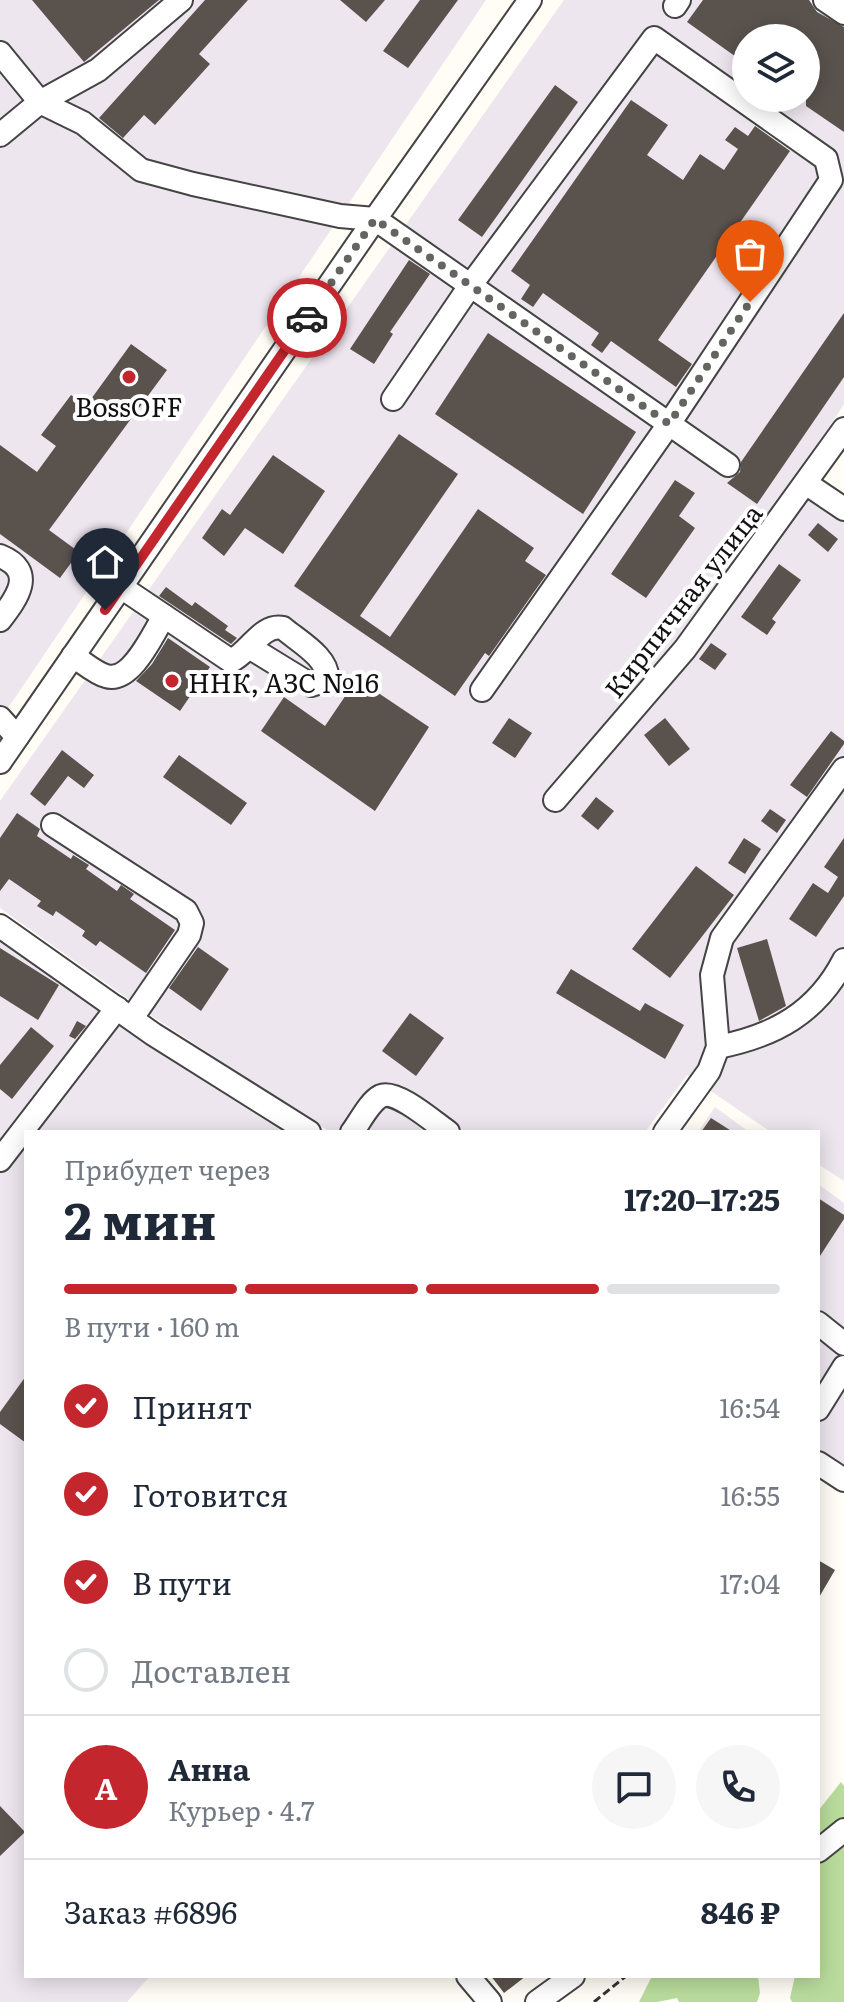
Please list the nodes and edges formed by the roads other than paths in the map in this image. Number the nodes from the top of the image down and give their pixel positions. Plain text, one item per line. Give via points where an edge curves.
1 (181, 0) edge
2 (530, 0) edge
3 (825, 0) edge
4 (844, 13) edge
5 (0, 53) edge
6 (40, 102) junction
7 (0, 135) edge
8 (375, 219) junction
9 (470, 286) junction
10 (393, 399) dead end
11 (669, 424) junction
12 (844, 429) edge
13 (728, 465) dead end
14 (807, 484) junction
15 (844, 509) edge
16 (0, 556) edge
17 (121, 587) junction
18 (164, 616) junction
19 (0, 620) edge
20 (249, 647) dead end
21 (73, 656) junction
22 (482, 690) dead end
23 (0, 718) edge
24 (17, 737) junction
25 (0, 762) edge
26 (844, 769) edge
27 (555, 800) dead end
28 (53, 825) dead end
29 (0, 926) edge
30 (844, 960) edge
31 (124, 1013) junction
32 (718, 1047) junction
33 (25, 1130) edge
34 (306, 1130) edge
35 (354, 1130) edge
36 (445, 1130) edge
37 (666, 1130) edge
38 (24, 1132) edge
39 (0, 1160) edge
40 (820, 1325) edge
41 (844, 1344) edge
42 (844, 1367) edge
43 (820, 1406) edge
44 (820, 1464) edge
45 (844, 1480) edge
46 (844, 1830) edge
47 (820, 1849) edge
48 (470, 1978) edge
49 (570, 1978) edge
50 (490, 2002) edge
51 (537, 2002) edge

1 - 6 street via 98,70
2 - 8 street
3 - 4 street
5 - 6 street
6 - 7 street
6 - 8 street via 83,123 141,170 340,216
8 - 9 street
8 - 17 street
9 - 10 street
9 - 11 street
9 - 11 street via 654,38 826,159 831,180
11 - 13 street
11 - 22 street
12 - 14 street, Кирпичная улица
14 - 15 street
14 - 27 street, Кирпичная улица via 685,649
16 - 19 street via 20,573 16,599
17 - 18 street
17 - 21 street
18 - 20 street via 231,661
18 - 21 street via 130,670 119,676 106,677
21 - 24 street
23 - 24 street
24 - 25 street
26 - 32 street via 722,938 712,975
28 - 31 street via 186,911 192,923 189,935
29 - 31 street
30 - 32 street via 811,1006 749,1041
31 - 33 street
31 - 34 street
32 - 37 street via 709,1071
35 - 36 street via 385,1094
38 - 39 street
40 - 41 street
42 - 43 street
44 - 45 street
46 - 47 street
48 - 50 street
49 - 51 street

